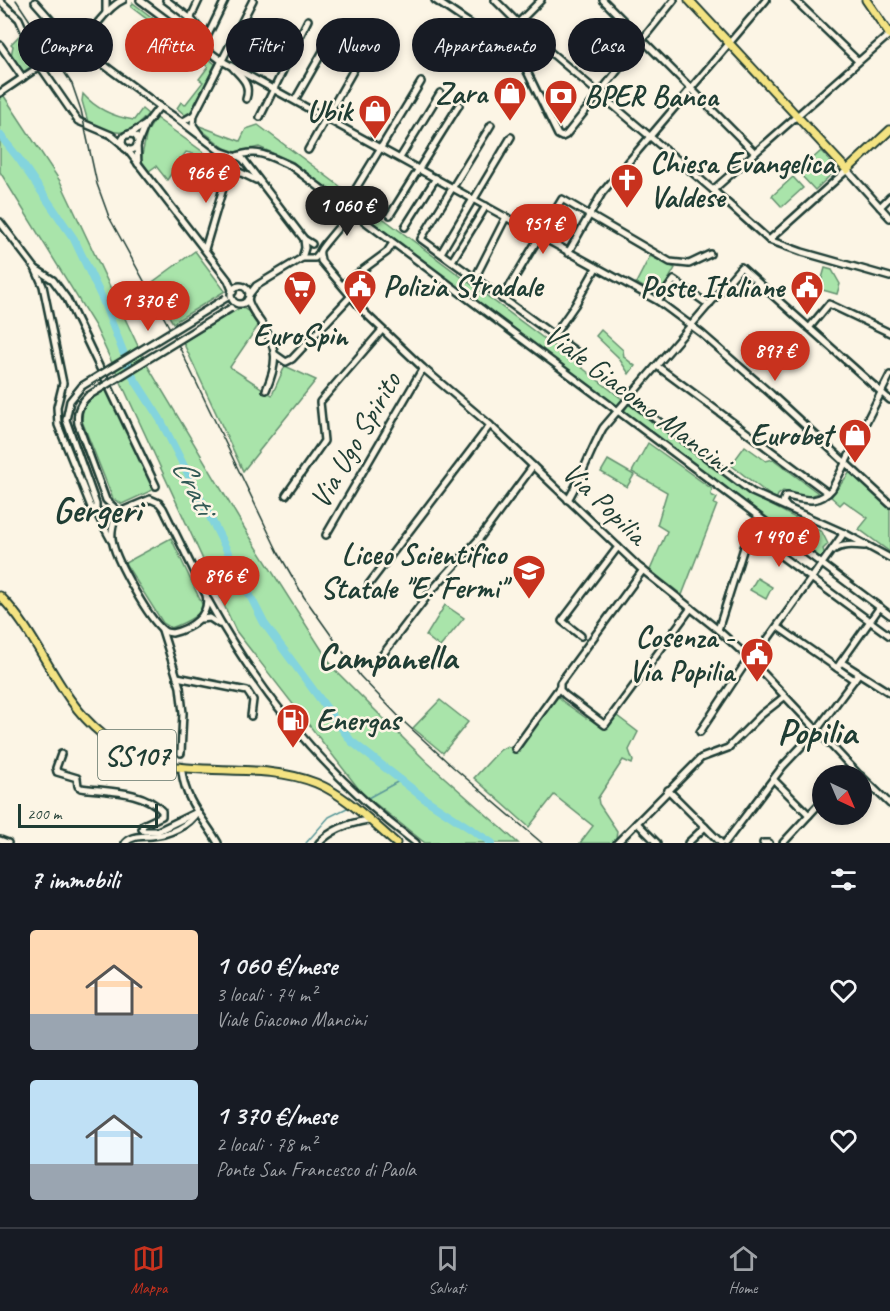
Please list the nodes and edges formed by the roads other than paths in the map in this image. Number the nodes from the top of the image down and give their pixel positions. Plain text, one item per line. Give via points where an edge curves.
1 (106, 0) edge
2 (123, 0) edge
3 (140, 0) edge
4 (166, 0) edge
5 (199, 0) edge
6 (225, 0) edge
7 (253, 0) edge
8 (435, 0) edge
9 (495, 0) edge
10 (541, 0) edge
11 (603, 0) edge
12 (674, 0) edge
13 (689, 0) edge
14 (766, 0) edge
15 (795, 0) edge
16 (867, 0) edge
17 (0, 1) edge
18 (35, 2) dead end
19 (106, 13) junction
20 (18, 18) edge
21 (49, 18) edge
22 (102, 18) edge
23 (165, 18) edge
24 (191, 18) joint
25 (463, 18) edge
26 (513, 18) edge
27 (523, 18) edge
28 (621, 18) edge
29 (309, 20) dead end
30 (214, 23) edge
31 (890, 34) edge
32 (645, 38) edge
33 (645, 43) edge
34 (729, 44) junction
35 (0, 45) edge
36 (214, 55) edge
37 (556, 59) edge
38 (222, 61) junction
39 (858, 61) junction
40 (226, 62) edge
41 (316, 63) edge
42 (113, 71) edge
43 (32, 72) edge
44 (44, 72) edge
45 (237, 72) edge
46 (244, 72) edge
47 (352, 72) edge
48 (527, 72) edge
49 (617, 72) edge
50 (22, 79) junction
51 (422, 82) dead end
52 (692, 88) junction
53 (274, 89) junction
54 (0, 93) edge
55 (440, 93) dead end
56 (600, 93) junction
57 (246, 99) dead end
58 (295, 100) junction
59 (459, 105) dead end
60 (160, 106) junction
61 (194, 116) junction
62 (260, 117) dead end
63 (327, 117) junction
64 (797, 117) junction
65 (183, 122) junction
66 (146, 124) junction
67 (491, 125) dead end
68 (890, 130) edge
69 (111, 135) junction
70 (127, 135) junction
71 (200, 135) junction
72 (512, 137) dead end
73 (650, 137) junction
74 (137, 144) junction
75 (124, 147) junction
76 (381, 148) junction
77 (308, 150) dead end
78 (755, 153) junction
79 (400, 158) junction
80 (232, 160) junction
81 (244, 161) junction
82 (140, 169) junction
83 (418, 169) junction
84 (847, 170) junction
85 (238, 171) junction
86 (436, 178) junction
87 (258, 181) junction
88 (453, 187) junction
89 (355, 190) dead end
90 (713, 190) junction
91 (890, 197) edge
92 (473, 199) junction
93 (486, 206) junction
94 (880, 207) junction
95 (351, 212) junction
96 (390, 215) dead end
97 (589, 215) junction
98 (506, 217) junction
99 (890, 218) edge
100 (0, 222) edge
101 (405, 226) dead end
102 (540, 238) junction
103 (304, 239) junction
104 (769, 240) junction
105 (324, 243) junction
106 (393, 243) junction
107 (312, 244) junction
108 (205, 249) junction
109 (319, 250) junction
110 (304, 253) junction
111 (441, 253) junction
112 (568, 253) junction
113 (710, 254) dead end
114 (310, 258) junction
115 (321, 261) junction
116 (452, 261) junction
117 (35, 268) junction
118 (596, 268) junction
119 (890, 277) edge
120 (475, 278) junction
121 (228, 280) junction
122 (342, 285) junction
123 (256, 286) junction
124 (242, 287) junction
125 (230, 295) junction
126 (351, 296) junction
127 (249, 297) junction
128 (502, 299) junction
129 (658, 301) junction
130 (240, 304) junction
131 (709, 305) junction
132 (250, 307) junction
133 (691, 325) junction
134 (809, 328) junction
135 (382, 330) junction
136 (890, 333) edge
137 (554, 335) junction
138 (578, 353) dead end
139 (276, 355) junction
140 (657, 366) junction
141 (423, 368) junction
142 (890, 375) edge
143 (266, 390) dead end
144 (882, 391) junction
145 (629, 399) junction
146 (890, 400) edge
147 (619, 412) junction
148 (490, 425) junction
149 (846, 462) junction
150 (533, 466) junction
151 (156, 486) dead end
152 (828, 493) junction
153 (286, 495) dead end
154 (568, 500) junction
155 (890, 504) edge
156 (788, 508) junction
157 (96, 512) junction
158 (119, 512) junction
159 (844, 533) junction
160 (326, 535) dead end
161 (112, 541) junction
162 (868, 546) junction
163 (618, 547) junction
164 (832, 551) junction
165 (890, 558) edge
166 (822, 564) junction
167 (643, 570) junction
168 (812, 578) junction
169 (369, 584) dead end
170 (206, 595) junction
171 (0, 596) edge
172 (880, 607) junction
173 (691, 608) junction
174 (890, 615) edge
175 (196, 621) junction
176 (870, 621) junction
177 (778, 627) junction
178 (162, 630) junction
179 (224, 630) junction
180 (718, 630) junction
181 (177, 632) junction
182 (581, 636) dead end
183 (890, 636) edge
184 (170, 652) junction
185 (380, 658) dead end
186 (750, 660) junction
187 (841, 662) junction
188 (837, 668) junction
189 (859, 673) junction
190 (177, 677) junction
191 (854, 680) junction
192 (560, 685) junction
193 (890, 693) edge
194 (784, 697) junction
195 (251, 716) dead end
196 (816, 731) junction
197 (700, 732) dead end
198 (515, 749) dead end
199 (61, 753) dead end
200 (182, 753) tunnel mouth
201 (850, 765) edge
202 (182, 772) tunnel mouth
203 (774, 780) junction
204 (872, 786) edge
205 (668, 790) junction
206 (890, 803) edge
207 (197, 812) junction
208 (812, 812) edge
209 (809, 815) junction
210 (366, 817) junction
211 (637, 823) junction
212 (705, 826) junction
213 (0, 840) edge
214 (8, 843) edge
215 (125, 843) edge
216 (218, 843) edge
217 (319, 843) edge
218 (396, 843) edge
219 (416, 843) edge
220 (617, 843) edge
221 (657, 843) edge
222 (688, 843) edge
223 (723, 843) edge
224 (763, 843) edge
225 (769, 843) edge
226 (783, 843) edge

1 - 19 street
2 - 19 street
3 - 23 street
4 - 24 street
5 - 24 street
6 - 30 street
7 - 38 street
8 - 25 street
9 - 26 street
10 - 27 street
11 - 28 street
12 - 32 street
13 - 34 main road
14 - 34 street
15 - 39 street
16 - 31 main road
17 - 20 street
18 - 21 street
19 - 22 street
29 - 53 street
31 - 39 street
33 - 52 street
34 - 52 street
34 - 64 main road
35 - 50 street
36 - 38 street
37 - 56 street
38 - 40 street
38 - 61 street
39 - 64 street
41 - 58 street
42 - 60 street
43 - 50 street
44 - 69 street via 78,121
45 - 57 street via 248,85
46 - 53 street
47 - 63 street
48 - 56 street via 562,137
49 - 56 street
50 - 54 street
51 - 76 street
52 - 73 street
52 - 78 street
53 - 58 street
53 - 62 street
55 - 79 street
56 - 73 street
58 - 63 street
59 - 83 street
60 - 65 street
60 - 66 street
61 - 65 street
61 - 71 street via 193,125
63 - 76 street
63 - 77 street
64 - 78 street
64 - 84 main road
65 - 71 street
66 - 70 street
66 - 74 street
67 - 88 street
68 - 84 main road
69 - 70 street
69 - 75 street
70 - 74 street via 134,136
70 - 75 street
71 - 80 street
72 - 92 street
73 - 90 street
73 - 97 street via 607,187
74 - 75 street via 132,149
74 - 82 street
75 - 82 street
76 - 79 street
76 - 89 street
78 - 90 street
79 - 83 street
80 - 81 street via 241,157
80 - 85 street via 233,169
80 - 95 street, Viale Giacomo Mancini via 256,152 291,166
80 - 108 street
81 - 85 street
81 - 87 street
82 - 108 street
83 - 86 street
83 - 96 street
84 - 94 street
84 - 104 street
85 - 87 street
86 - 88 street
86 - 101 street
87 - 103 street
88 - 92 street
88 - 111 street, Viale Giacomo Mancini via 421,239
90 - 104 street
91 - 94 street
92 - 93 street
92 - 111 street
93 - 98 street
93 - 116 street
94 - 99 street
95 - 105 street
95 - 106 street, Viale Giacomo Mancini
97 - 102 street via 562,199
97 - 112 street
97 - 113 street via 670,262 688,264
98 - 102 street
98 - 120 street
100 - 117 street
102 - 112 street
102 - 128 street
103 - 107 street
103 - 110 street
104 - 119 street
105 - 107 street
105 - 109 street
106 - 122 street via 387,252
106 - 147 street, Viale Giacomo Mancini
107 - 109 street
107 - 110 street
108 - 121 street
109 - 114 street via 317,257
109 - 115 street
110 - 114 street
110 - 123 street
111 - 116 street, Viale Giacomo Mancini
112 - 118 street
114 - 115 street
115 - 122 street, Via Popilia
116 - 120 street, Viale Giacomo Mancini
117 - 151 street via 53,280 66,299
117 - 157 street via 43,286 63,383 57,407 58,425
118 - 129 street
118 - 137 street
120 - 128 street, Viale Giacomo Mancini
121 - 124 street
121 - 125 street
122 - 126 street, Via Popilia
123 - 124 street
123 - 127 street
124 - 125 street
124 - 127 street
125 - 130 street
125 - 157 street, bridge via 82,386 70,401 66,420
126 - 135 street, Via Popilia
126 - 139 street via 292,359 286,362
127 - 130 street
127 - 132 street
128 - 137 street, Viale Giacomo Mancini
129 - 131 street via 674,280
129 - 133 street
130 - 132 street
130 - 158 street, bridge via 83,400 78,424 106,500
131 - 133 street
131 - 134 street via 741,267
132 - 139 street via 268,333
133 - 140 street
133 - 149 street
134 - 136 street via 829,304
134 - 144 street
135 - 141 street, Via Popilia
135 - 153 street via 320,402 324,441
137 - 138 street, Viale Giacomo Mancini
139 - 143 street
140 - 145 street
140 - 152 street
141 - 148 street, Via Popilia
141 - 160 street, Via Ugo Spirito
142 - 144 street
144 - 146 street
144 - 149 street
145 - 147 street
145 - 156 street via 752,492
147 - 154 street via 591,448
147 - 166 street, Viale Giacomo Mancini
148 - 150 street, Via Popilia
148 - 169 street
149 - 152 street
149 - 155 street
150 - 154 street, Via Popilia
150 - 185 street via 479,539 432,590
152 - 156 street via 809,502 787,496 783,501
154 - 163 street, Via Popilia
156 - 159 street
157 - 158 street
157 - 161 street
158 - 161 street
158 - 170 street via 150,499 159,503
159 - 162 street
159 - 164 street
161 - 178 street via 127,577
162 - 164 street via 851,545
162 - 165 street
163 - 167 street, Via Popilia
163 - 182 street via 562,621
164 - 166 street
166 - 168 street
166 - 172 street, Viale Giacomo Mancini
167 - 173 street, Via Popilia
167 - 192 street
168 - 176 street
168 - 177 street
168 - 180 street via 753,534 747,538
170 - 175 street via 207,609
170 - 179 street
171 - 210 main road, SS107 via 26,627 61,689 90,724 118,748 161,765 273,773 315,783 345,799
172 - 174 street, Viale Giacomo Mancini
172 - 176 street
173 - 180 street, Via Popilia
173 - 192 street via 605,725 565,695
175 - 179 street via 214,619
175 - 181 street
176 - 183 street
176 - 187 street
177 - 186 street
177 - 188 street
178 - 181 street
178 - 184 street
179 - 219 street via 282,714 318,755 369,806
180 - 186 street, Via Popilia
181 - 184 street via 170,640
184 - 190 street
186 - 194 street, Via Popilia
186 - 197 street
187 - 188 street
187 - 189 street
188 - 191 street
189 - 191 street
189 - 193 street
190 - 195 street via 246,691 253,700
190 - 200 street via 183,713
191 - 196 street
192 - 198 street
194 - 196 street, Via Popilia
194 - 205 street via 728,748 701,758
196 - 201 street, Via Popilia
196 - 203 street
199 - 207 street via 57,772 77,778 81,788 144,798 159,807 162,816 143,825 144,831 158,831
202 - 207 street via 184,788
203 - 209 street
203 - 223 street
204 - 206 street, Via Popilia
205 - 211 street
205 - 212 street
207 - 215 street via 194,818 166,834 134,837
207 - 216 street
208 - 209 street
209 - 226 street
210 - 217 street
210 - 218 main road, SS107
211 - 220 street
211 - 221 street
212 - 222 street
212 - 223 street
213 - 214 street
224 - 225 street

